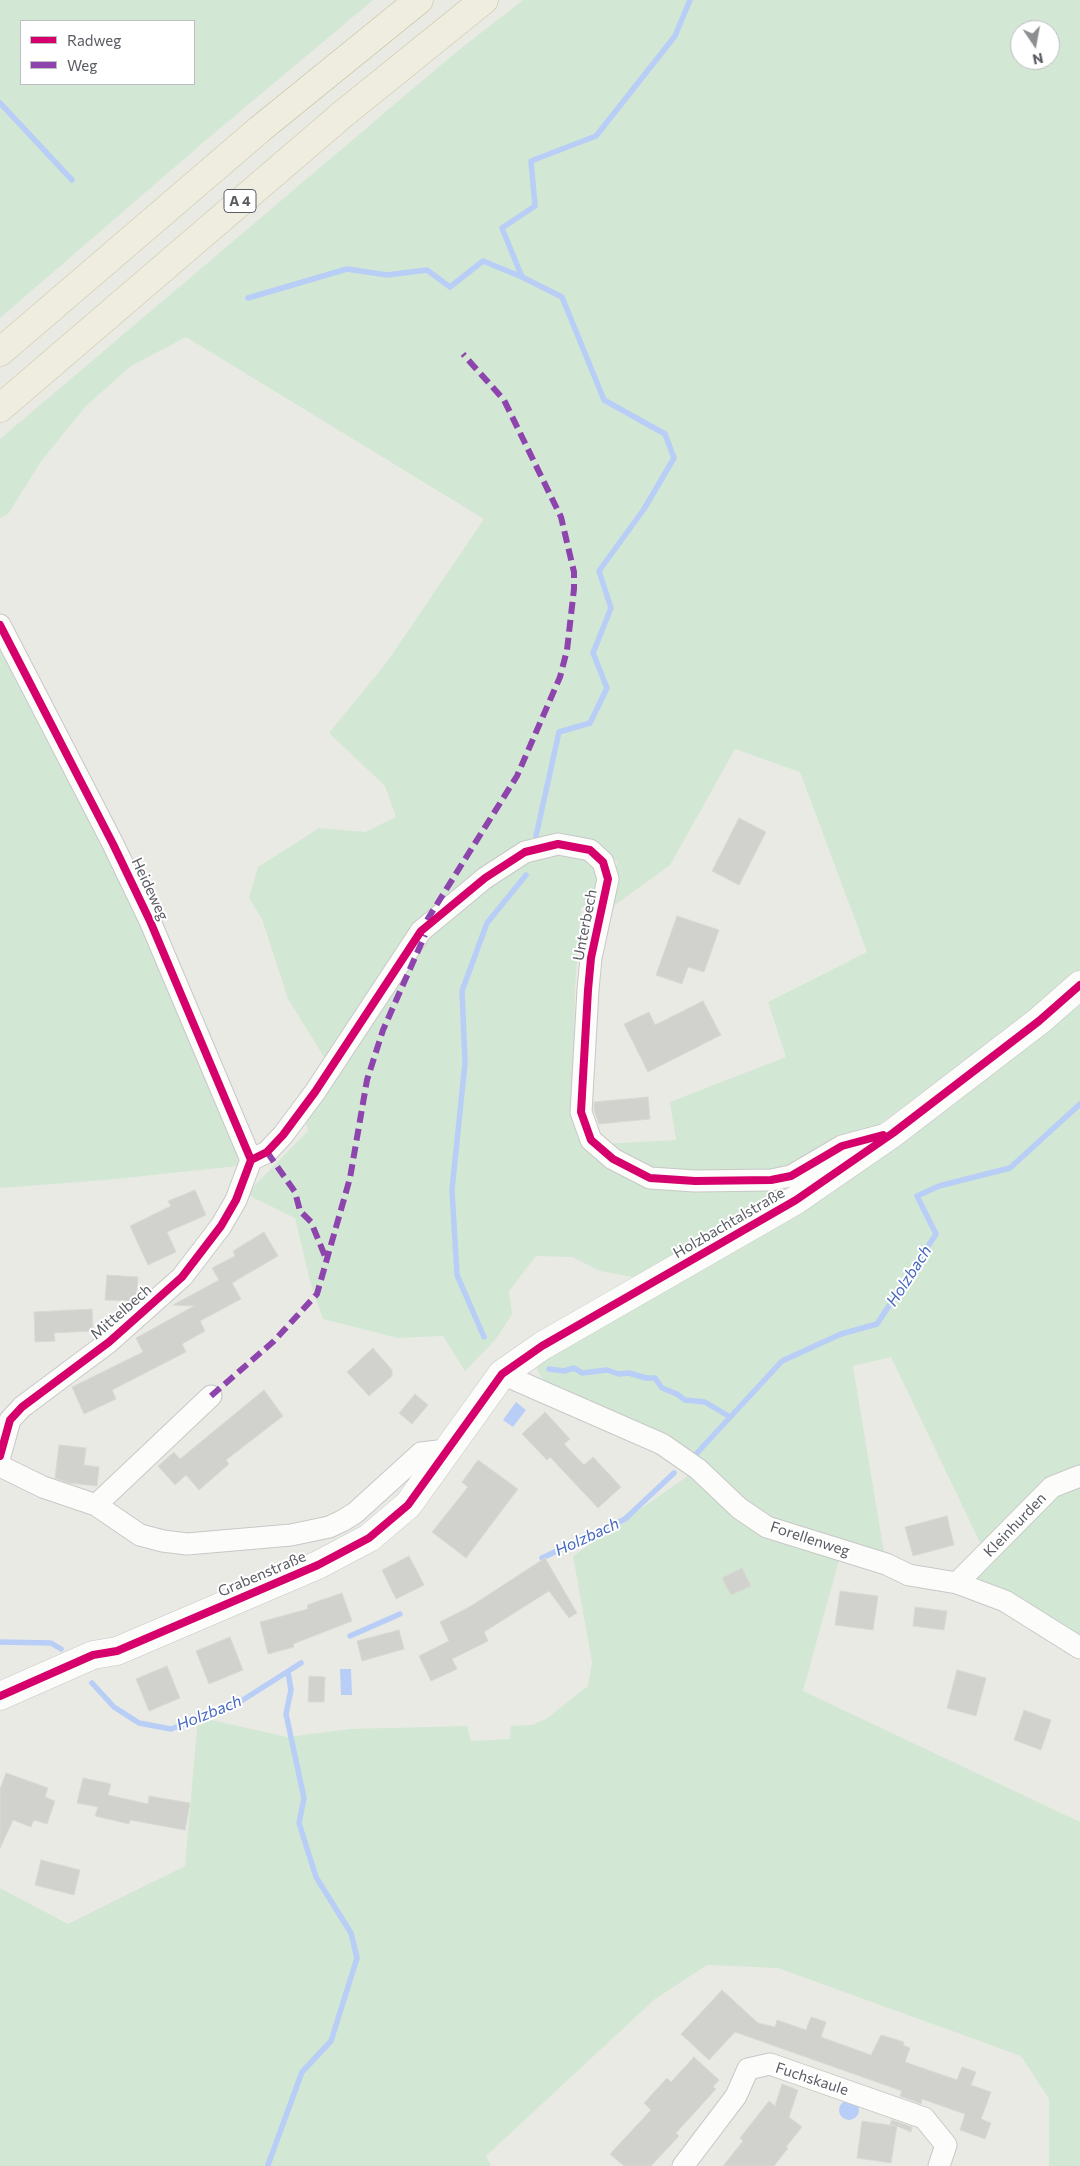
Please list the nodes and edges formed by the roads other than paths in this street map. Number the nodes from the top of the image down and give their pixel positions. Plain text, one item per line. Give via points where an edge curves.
1 (419, 0) edge
2 (484, 0) edge
3 (0, 352) edge
4 (0, 408) edge
5 (0, 625) edge
6 (1080, 984) edge
7 (893, 1133) junction
8 (249, 1166) junction
9 (502, 1374) junction
10 (211, 1396) dead end
11 (447, 1450) junction
12 (0, 1456) edge
13 (0, 1466) edge
14 (1080, 1476) edge
15 (96, 1505) junction
16 (957, 1583) junction
17 (1080, 1648) edge
18 (0, 1696) edge
19 (683, 2166) edge
20 (939, 2166) edge

1 - 3 highway via 260,129
2 - 4 highway, A 4 via 343,114
5 - 8 street, Heideweg via 150,921
6 - 7 street, Holzbachtalstraße via 1039,1021
7 - 8 street, Unterbech via 842,1146 791,1176 771,1180 650,1178 613,1159 591,1140 581,1112 591,958 608,878 603,862 590,850 558,844 525,852 485,878 421,931 304,1106 267,1152
7 - 9 street, Holzbachtalstraße via 796,1200 542,1346
8 - 12 street, Mittelbech via 236,1200 221,1226 182,1277 109,1342 22,1407 10,1420
9 - 11 street, Holzbachtalstraße
9 - 16 street, Forellenweg via 662,1444 698,1469 739,1508 767,1526 868,1558 909,1575
10 - 15 street
11 - 15 street via 421,1454 342,1521 290,1535 187,1544 163,1541 140,1535
11 - 18 street, Grabenstraße via 408,1505 369,1538 318,1565 117,1651 93,1655
13 - 15 street via 43,1487
14 - 16 street, Kleinhurden via 1052,1487
16 - 17 street, Forellenweg via 1005,1601
19 - 20 street, Fuchskaule via 736,2096 748,2070 770,2064 924,2118 946,2145

